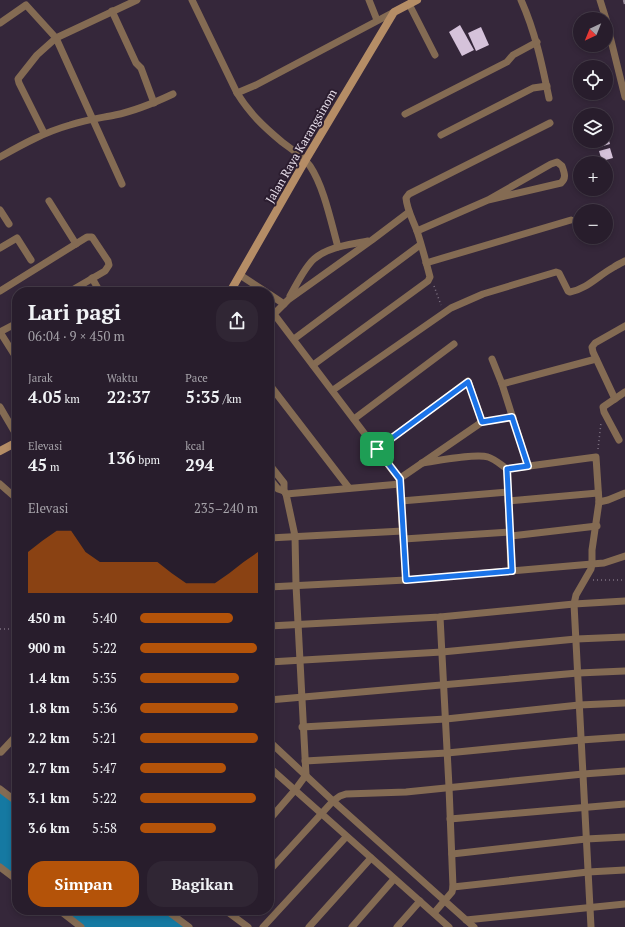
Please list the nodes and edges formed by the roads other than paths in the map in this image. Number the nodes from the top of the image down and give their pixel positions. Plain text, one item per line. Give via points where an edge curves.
1 (137, 0) edge
2 (192, 0) edge
3 (369, 0) edge
4 (417, 0) edge
5 (520, 0) edge
6 (600, 0) edge
7 (25, 3) edge
8 (409, 4) junction
9 (112, 12) junction
10 (394, 12) junction
11 (604, 12) edge
12 (377, 20) junction
13 (0, 23) edge
14 (56, 38) junction
15 (537, 42) junction
16 (613, 48) edge
17 (434, 55) dead end
18 (547, 86) junction
19 (237, 93) junction
20 (173, 94) dead end
21 (625, 97) edge
22 (549, 98) dead end
23 (154, 103) junction
24 (405, 114) dead end
25 (93, 119) junction
26 (550, 123) dead end
27 (44, 133) junction
28 (441, 135) dead end
29 (0, 157) edge
30 (305, 161) junction
31 (519, 182) junction
32 (122, 184) dead end
33 (522, 192) junction
34 (488, 200) junction
35 (49, 201) dead end
36 (0, 210) edge
37 (409, 212) junction
38 (571, 220) dead end
39 (9, 224) dead end
40 (417, 231) junction
41 (372, 240) junction
42 (76, 244) junction
43 (420, 245) junction
44 (338, 247) junction
45 (0, 248) edge
46 (31, 260) dead end
47 (625, 261) edge
48 (426, 263) junction
49 (240, 275) junction
50 (92, 278) junction
51 (77, 287) edge
52 (97, 287) edge
53 (233, 287) edge
54 (258, 287) edge
55 (0, 291) edge
56 (274, 296) edge
57 (286, 302) junction
58 (274, 314) edge
59 (274, 318) edge
60 (12, 325) edge
61 (625, 326) edge
62 (0, 332) edge
63 (294, 339) junction
64 (454, 344) dead end
65 (12, 351) edge
66 (492, 359) dead end
67 (596, 359) junction
68 (313, 364) junction
69 (502, 384) junction
70 (274, 390) edge
71 (333, 390) junction
72 (625, 392) edge
73 (615, 399) junction
74 (0, 407) edge
75 (512, 417) junction
76 (354, 419) junction
77 (482, 422) junction
78 (12, 427) edge
79 (619, 440) dead end
80 (12, 445) edge
81 (377, 449) junction
82 (0, 451) edge
83 (422, 463) junction
84 (528, 466) junction
85 (507, 469) junction
86 (274, 470) edge
87 (400, 481) junction
88 (0, 484) edge
89 (274, 484) edge
90 (349, 488) junction
91 (285, 492) junction
92 (508, 492) junction
93 (598, 493) junction
94 (625, 493) edge
95 (12, 495) edge
96 (401, 500) junction
97 (508, 501) junction
98 (599, 502) junction
99 (596, 526) junction
100 (510, 534) junction
101 (403, 535) junction
102 (295, 536) junction
103 (274, 538) edge
104 (625, 556) edge
105 (592, 564) junction
106 (512, 571) junction
107 (406, 580) junction
108 (296, 586) junction
109 (274, 587) edge
110 (625, 601) edge
111 (574, 604) junction
112 (440, 617) junction
113 (298, 624) junction
114 (274, 626) edge
115 (625, 637) edge
116 (576, 639) junction
117 (442, 652) junction
118 (300, 661) junction
119 (274, 662) edge
120 (625, 671) edge
121 (578, 673) junction
122 (443, 685) junction
123 (301, 697) junction
124 (274, 700) edge
125 (625, 703) edge
126 (579, 706) junction
127 (446, 719) junction
128 (302, 727) junction
129 (625, 738) edge
130 (12, 739) edge
131 (581, 740) junction
132 (274, 746) edge
133 (1, 752) edge
134 (447, 753) junction
135 (304, 761) junction
136 (274, 772) edge
137 (625, 772) edge
138 (583, 774) junction
139 (306, 775) junction
140 (449, 787) junction
141 (0, 789) edge
142 (295, 790) junction
143 (12, 798) edge
144 (333, 801) junction
145 (625, 804) edge
146 (585, 806) junction
147 (274, 814) edge
148 (321, 814) junction
149 (450, 819) junction
150 (346, 837) junction
151 (625, 837) edge
152 (586, 839) junction
153 (452, 854) junction
154 (371, 858) junction
155 (274, 866) edge
156 (0, 867) edge
157 (625, 870) edge
158 (588, 872) junction
159 (12, 876) edge
160 (394, 879) junction
161 (453, 887) junction
162 (420, 901) junction
163 (445, 901) junction
164 (625, 904) edge
165 (590, 907) junction
166 (434, 913) junction
167 (65, 915) edge
168 (173, 915) edge
169 (234, 915) edge
170 (466, 920) junction
171 (445, 926) edge
172 (81, 927) edge
173 (189, 927) edge
174 (248, 927) edge
175 (263, 927) edge
176 (309, 927) edge
177 (352, 927) edge
178 (397, 927) edge
179 (474, 927) edge
180 (591, 927) edge

1 - 9 street
2 - 19 street
3 - 12 street
4 - 8 street
5 - 15 street
6 - 11 street
7 - 13 street
7 - 14 street
8 - 10 street
8 - 17 street
9 - 14 street
9 - 23 street via 136,63 141,68
10 - 12 street
10 - 30 street, Jalan Raya Karangsinom
12 - 19 street
14 - 25 street
14 - 27 street via 37,55 18,79
15 - 18 street
15 - 24 street via 513,55 507,62
16 - 21 street
18 - 22 street
18 - 28 street via 533,88
19 - 30 street via 252,115
20 - 23 street
23 - 25 street
25 - 27 street
25 - 32 street
26 - 37 street via 409,194 406,198
27 - 29 street
30 - 44 street via 310,166 321,191
30 - 49 street, Jalan Raya Karangsinom
31 - 33 street
31 - 33 street via 557,162 564,170 564,180 561,183
31 - 34 street
33 - 34 street
34 - 40 street
35 - 42 street
36 - 39 street
37 - 40 street
37 - 41 street
38 - 48 street
40 - 43 street
41 - 44 street
41 - 57 street
42 - 50 street via 92,237 108,261 108,268
42 - 55 street
43 - 48 street
43 - 63 street
44 - 57 street via 314,259
45 - 46 street via 18,238
47 - 71 street via 574,292 568,291 560,273 556,272 468,300 443,312
48 - 68 street via 430,277 426,284
49 - 53 street, Jalan Raya Karangsinom
49 - 54 street
50 - 51 street
50 - 52 street
56 - 57 street
57 - 58 street
59 - 63 street
60 - 62 street
61 - 67 street via 595,343 592,348
62 - 65 street
63 - 68 street
64 - 76 street
66 - 69 street
67 - 69 street
67 - 73 street
68 - 71 street
69 - 75 street
70 - 90 street
71 - 76 street
72 - 73 street
73 - 79 street via 603,407
74 - 78 street
75 - 77 street
75 - 84 street
76 - 81 street
77 - 81 street via 468,382
77 - 83 street
80 - 82 street
81 - 87 street
83 - 85 street via 487,456
83 - 87 street
84 - 85 street
84 - 93 street via 596,457
85 - 92 street
86 - 91 street via 284,483
87 - 90 street
87 - 96 street
88 - 95 street
89 - 91 street
90 - 91 street
91 - 102 street
92 - 96 street
92 - 97 street
93 - 97 street
93 - 98 street
94 - 98 street
96 - 101 street
97 - 100 street
98 - 99 street
99 - 100 street
99 - 105 street
100 - 101 street
100 - 106 street
101 - 102 street
101 - 107 street
102 - 103 street
102 - 108 street
104 - 105 street
105 - 106 street
105 - 111 street via 576,594
106 - 107 street
107 - 108 street
108 - 109 street
108 - 113 street
110 - 111 street
111 - 112 street
111 - 116 street
112 - 113 street
112 - 117 street
113 - 114 street
113 - 118 street
115 - 116 street
116 - 117 street
116 - 121 street
117 - 118 street
117 - 122 street
118 - 119 street
118 - 123 street
120 - 121 street
121 - 122 street
121 - 126 street
122 - 123 street
122 - 127 street
123 - 124 street
123 - 128 street
125 - 126 street
126 - 127 street
126 - 131 street
127 - 128 street
127 - 134 street
128 - 135 street
129 - 131 street
130 - 133 street
131 - 134 street
131 - 138 street
132 - 139 street
134 - 135 street
134 - 140 street
135 - 139 street
136 - 142 street
137 - 138 street
138 - 140 street
138 - 146 street
139 - 142 street
139 - 144 street
140 - 144 street via 406,792 346,794
140 - 149 street
141 - 143 street
142 - 147 street
142 - 148 street
144 - 148 street
144 - 163 street
145 - 146 street
146 - 149 street
146 - 152 street
148 - 150 street
148 - 155 street
149 - 153 street
150 - 154 street
150 - 175 street
151 - 152 street
152 - 153 street
152 - 158 street
153 - 161 street
154 - 160 street
154 - 176 street
156 - 159 street
157 - 158 street
158 - 161 street
158 - 165 street
160 - 162 street
160 - 177 street
161 - 163 street
162 - 166 street
162 - 178 street
163 - 166 street
163 - 170 street
164 - 165 street
165 - 170 street
165 - 180 street
166 - 171 street
167 - 172 street
168 - 173 street
169 - 174 street
170 - 179 street

